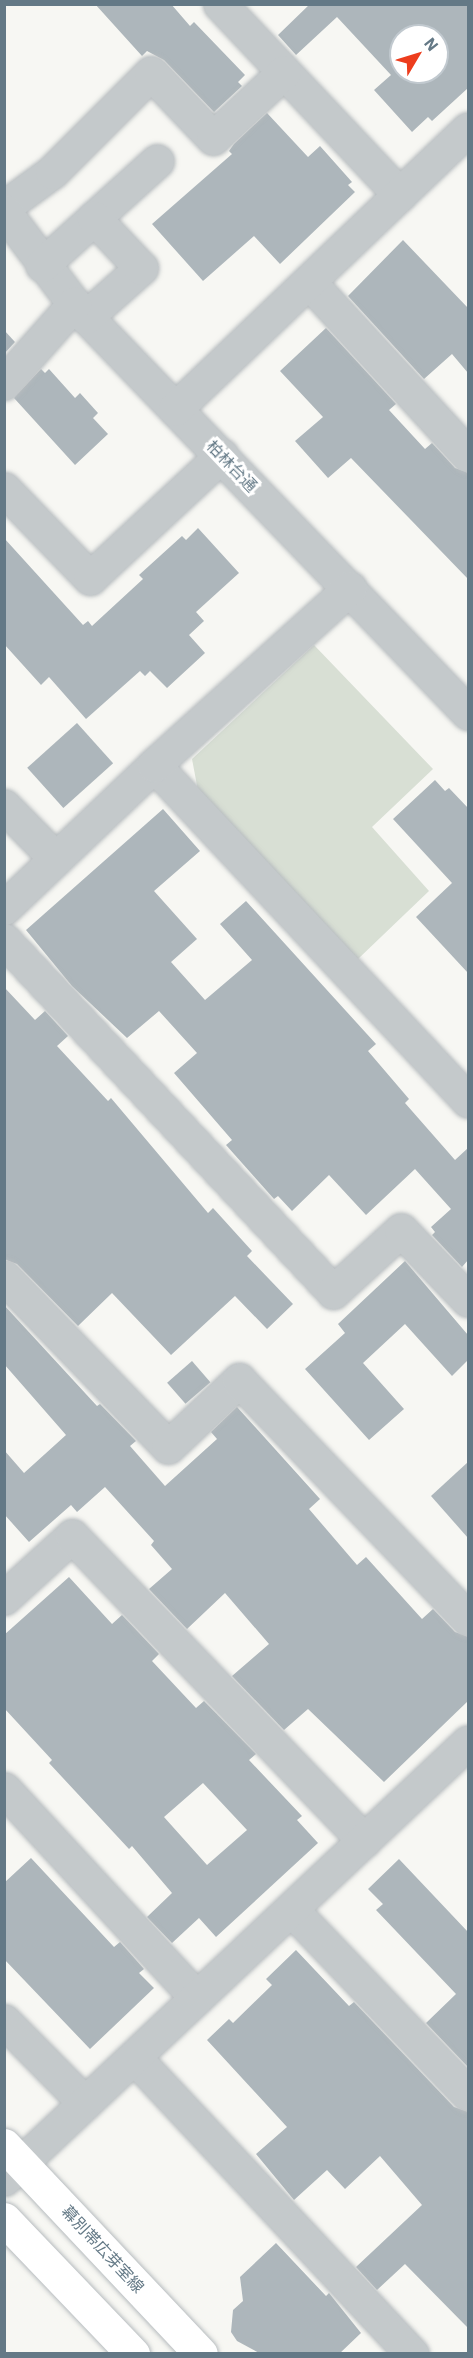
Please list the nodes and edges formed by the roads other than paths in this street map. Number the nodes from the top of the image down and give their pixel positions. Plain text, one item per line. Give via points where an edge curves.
1 (220, 4) edge
2 (284, 72) junction
3 (467, 133) edge
4 (157, 161) dead end
5 (400, 195) junction
6 (4, 207) edge
7 (4, 211) edge
8 (94, 218) junction
9 (42, 265) junction
10 (309, 282) junction
11 (80, 311) junction
12 (4, 383) edge
13 (175, 409) junction
14 (222, 455) junction
15 (468, 455) edge
16 (4, 489) edge
17 (350, 588) junction
18 (468, 712) edge
19 (154, 765) junction
20 (4, 806) edge
21 (56, 859) junction
22 (4, 908) edge
23 (4, 940) edge
24 (468, 1101) edge
25 (4, 1277) edge
26 (468, 1300) edge
27 (4, 1598) edge
28 (468, 1619) edge
29 (466, 1749) edge
30 (4, 1789) edge
31 (364, 1840) junction
32 (291, 1909) junction
33 (197, 1998) junction
34 (4, 2021) edge
35 (134, 2057) junction
36 (468, 2094) edge
37 (85, 2103) junction
38 (10, 2162) edge
39 (4, 2218) edge
40 (133, 2354) edge
41 (201, 2354) edge
42 (412, 2354) edge

1 - 2 street
2 - 5 street
2 - 6 street via 213,138 151,73 52,172
3 - 5 street
4 - 8 street
5 - 10 street
7 - 9 street, 柏林台通
8 - 9 street
8 - 11 street via 141,268
9 - 11 street, 柏林台通
10 - 13 street
10 - 15 street
11 - 12 street
11 - 13 street, 柏林台通
13 - 14 street, 柏林台通
14 - 16 street via 90,578
14 - 17 street, 柏林台通
17 - 18 street, 柏林台通
17 - 19 street
19 - 21 street
19 - 24 street
20 - 21 street
21 - 22 street
23 - 26 street via 333,1292 401,1230
25 - 28 street via 168,1447 238,1380
27 - 31 street via 72,1536
29 - 31 street
30 - 33 street
31 - 32 street
32 - 33 street
32 - 36 street
33 - 35 street
34 - 37 street
35 - 37 street
35 - 42 street
37 - 38 street
38 - 41 main road, 幕別帯広芽室線
39 - 40 main road

